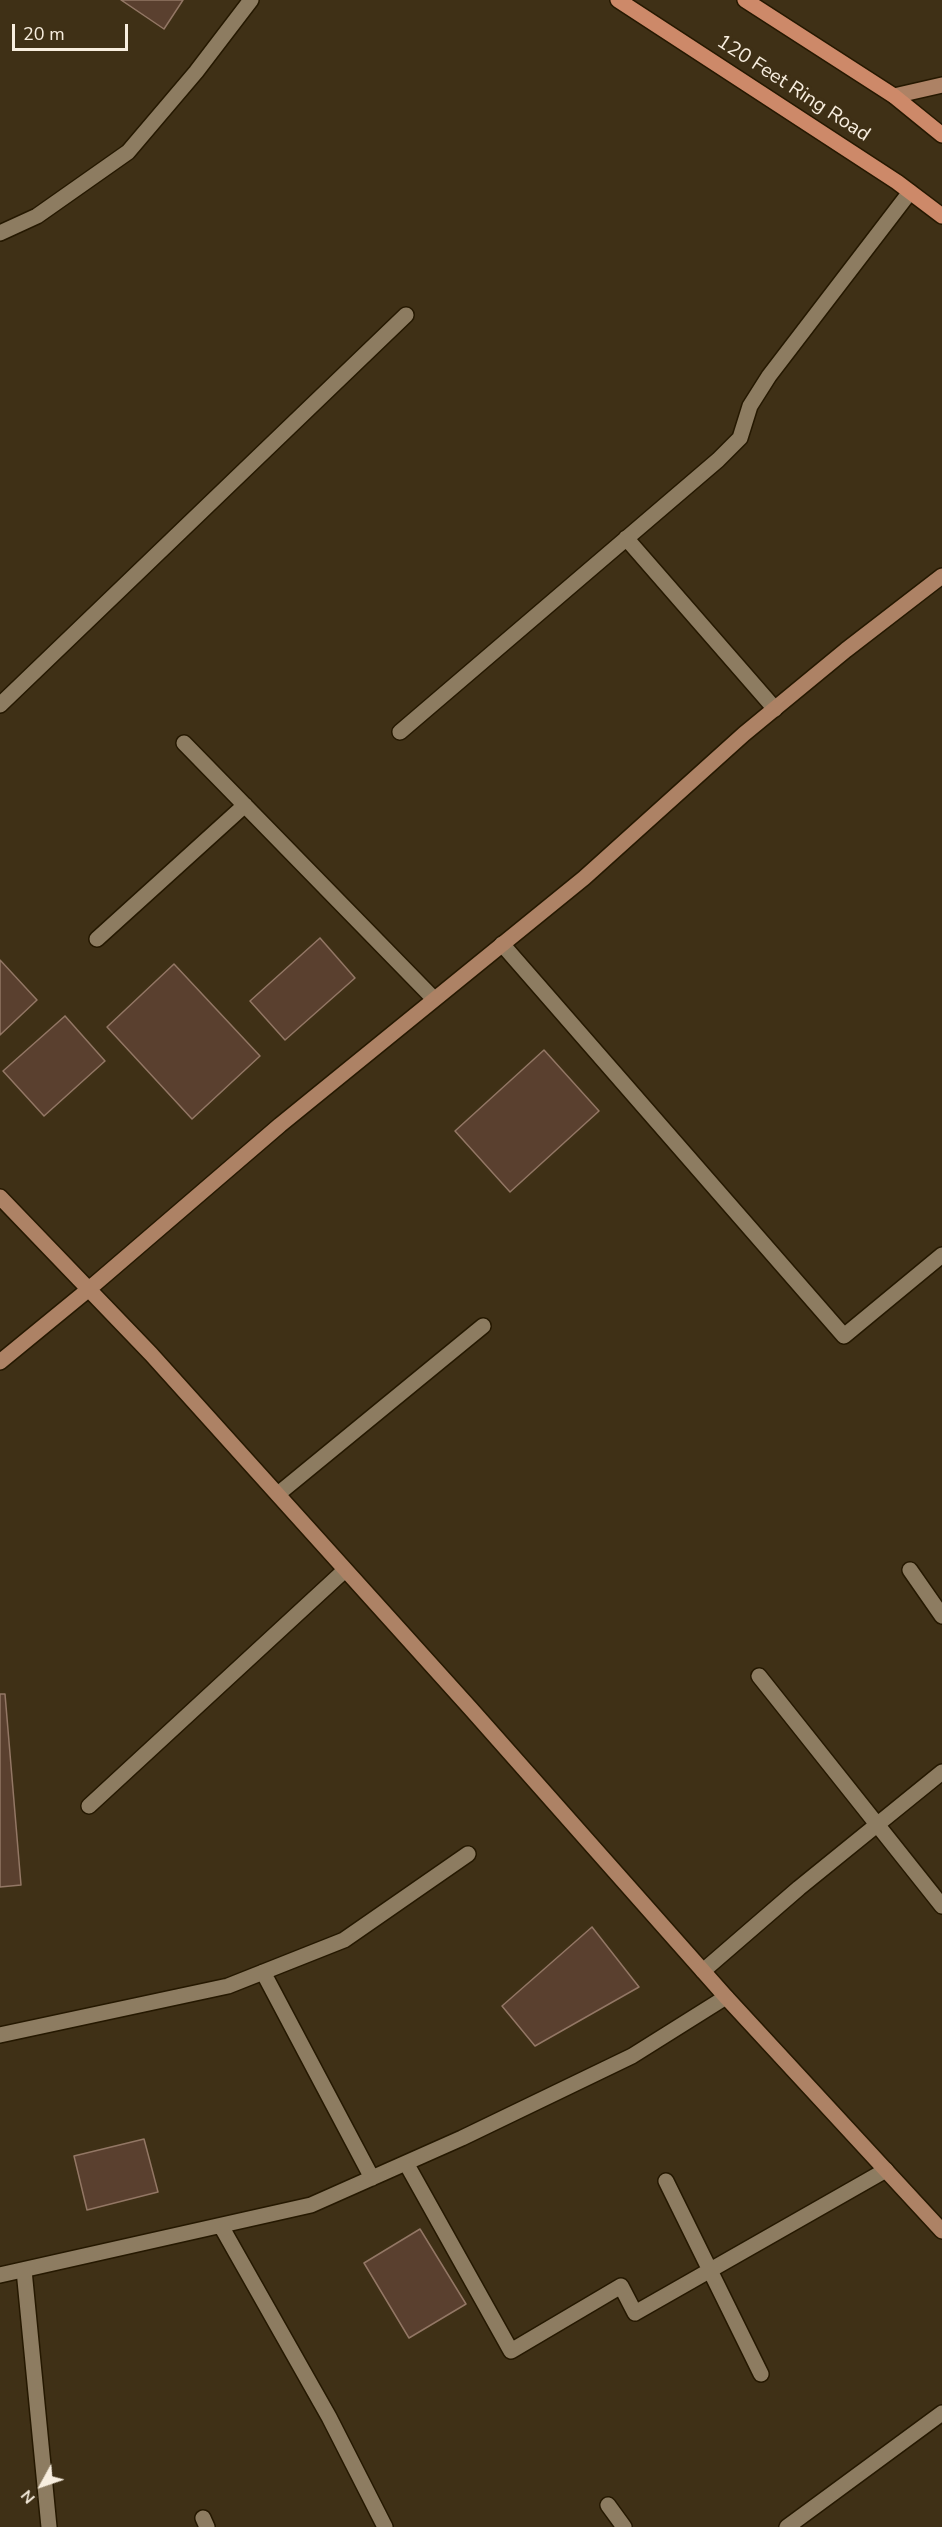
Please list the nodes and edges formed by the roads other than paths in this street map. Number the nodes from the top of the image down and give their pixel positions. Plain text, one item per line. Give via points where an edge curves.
1 (251, 0) edge
2 (618, 0) edge
3 (745, 0) edge
4 (942, 84) edge
5 (894, 96) junction
6 (942, 135) edge
7 (910, 192) junction
8 (942, 216) edge
9 (0, 233) edge
10 (406, 315) dead end
11 (626, 538) junction
12 (942, 576) edge
13 (0, 705) edge
14 (775, 709) junction
15 (399, 732) dead end
16 (184, 743) dead end
17 (245, 805) junction
18 (97, 939) dead end
19 (502, 944) junction
20 (434, 999) junction
21 (0, 1197) edge
22 (942, 1255) edge
23 (89, 1289) junction
24 (483, 1326) dead end
25 (0, 1362) edge
26 (278, 1494) junction
27 (345, 1570) junction
28 (910, 1570) dead end
29 (942, 1616) edge
30 (759, 1676) dead end
31 (942, 1773) edge
32 (89, 1806) dead end
33 (877, 1826) junction
34 (468, 1854) dead end
35 (942, 1906) edge
36 (703, 1971) junction
37 (263, 1972) junction
38 (726, 1997) junction
39 (0, 2036) edge
40 (406, 2163) junction
41 (886, 2170) junction
42 (372, 2178) junction
43 (666, 2181) dead end
44 (221, 2226) junction
45 (942, 2231) edge
46 (24, 2270) junction
47 (711, 2270) junction
48 (0, 2276) edge
49 (761, 2374) dead end
50 (942, 2413) edge
51 (608, 2505) dead end
52 (49, 2527) edge
53 (385, 2527) edge
54 (624, 2527) edge
55 (787, 2527) edge

1 - 9 street via 128,152 37,216
2 - 7 main road, 120 Feet Ring Road
3 - 5 main road
4 - 5 street
5 - 6 main road
7 - 8 main road, 120 Feet Ring Road
7 - 11 street via 769,376 750,406 740,438
10 - 13 street
11 - 14 street
11 - 15 street
12 - 14 street
14 - 19 street via 584,878
16 - 17 street
17 - 18 street
17 - 20 street
19 - 20 street
19 - 22 street via 844,1336
20 - 23 street
21 - 23 street
23 - 25 street
23 - 26 street
24 - 26 street
26 - 27 street
27 - 32 street
27 - 36 street
28 - 29 street
30 - 33 street
31 - 33 street
33 - 35 street
33 - 36 street
34 - 37 street via 344,1940
36 - 38 street
37 - 39 street via 228,1986
37 - 42 street
38 - 40 street via 632,2056
38 - 41 street
40 - 42 street
40 - 47 street via 511,2350 621,2286 635,2313
41 - 45 street
41 - 47 street
42 - 44 street via 311,2205
43 - 47 street
44 - 46 street
44 - 53 street via 329,2417
46 - 48 street
46 - 52 street
47 - 49 street
50 - 55 street
51 - 54 street

